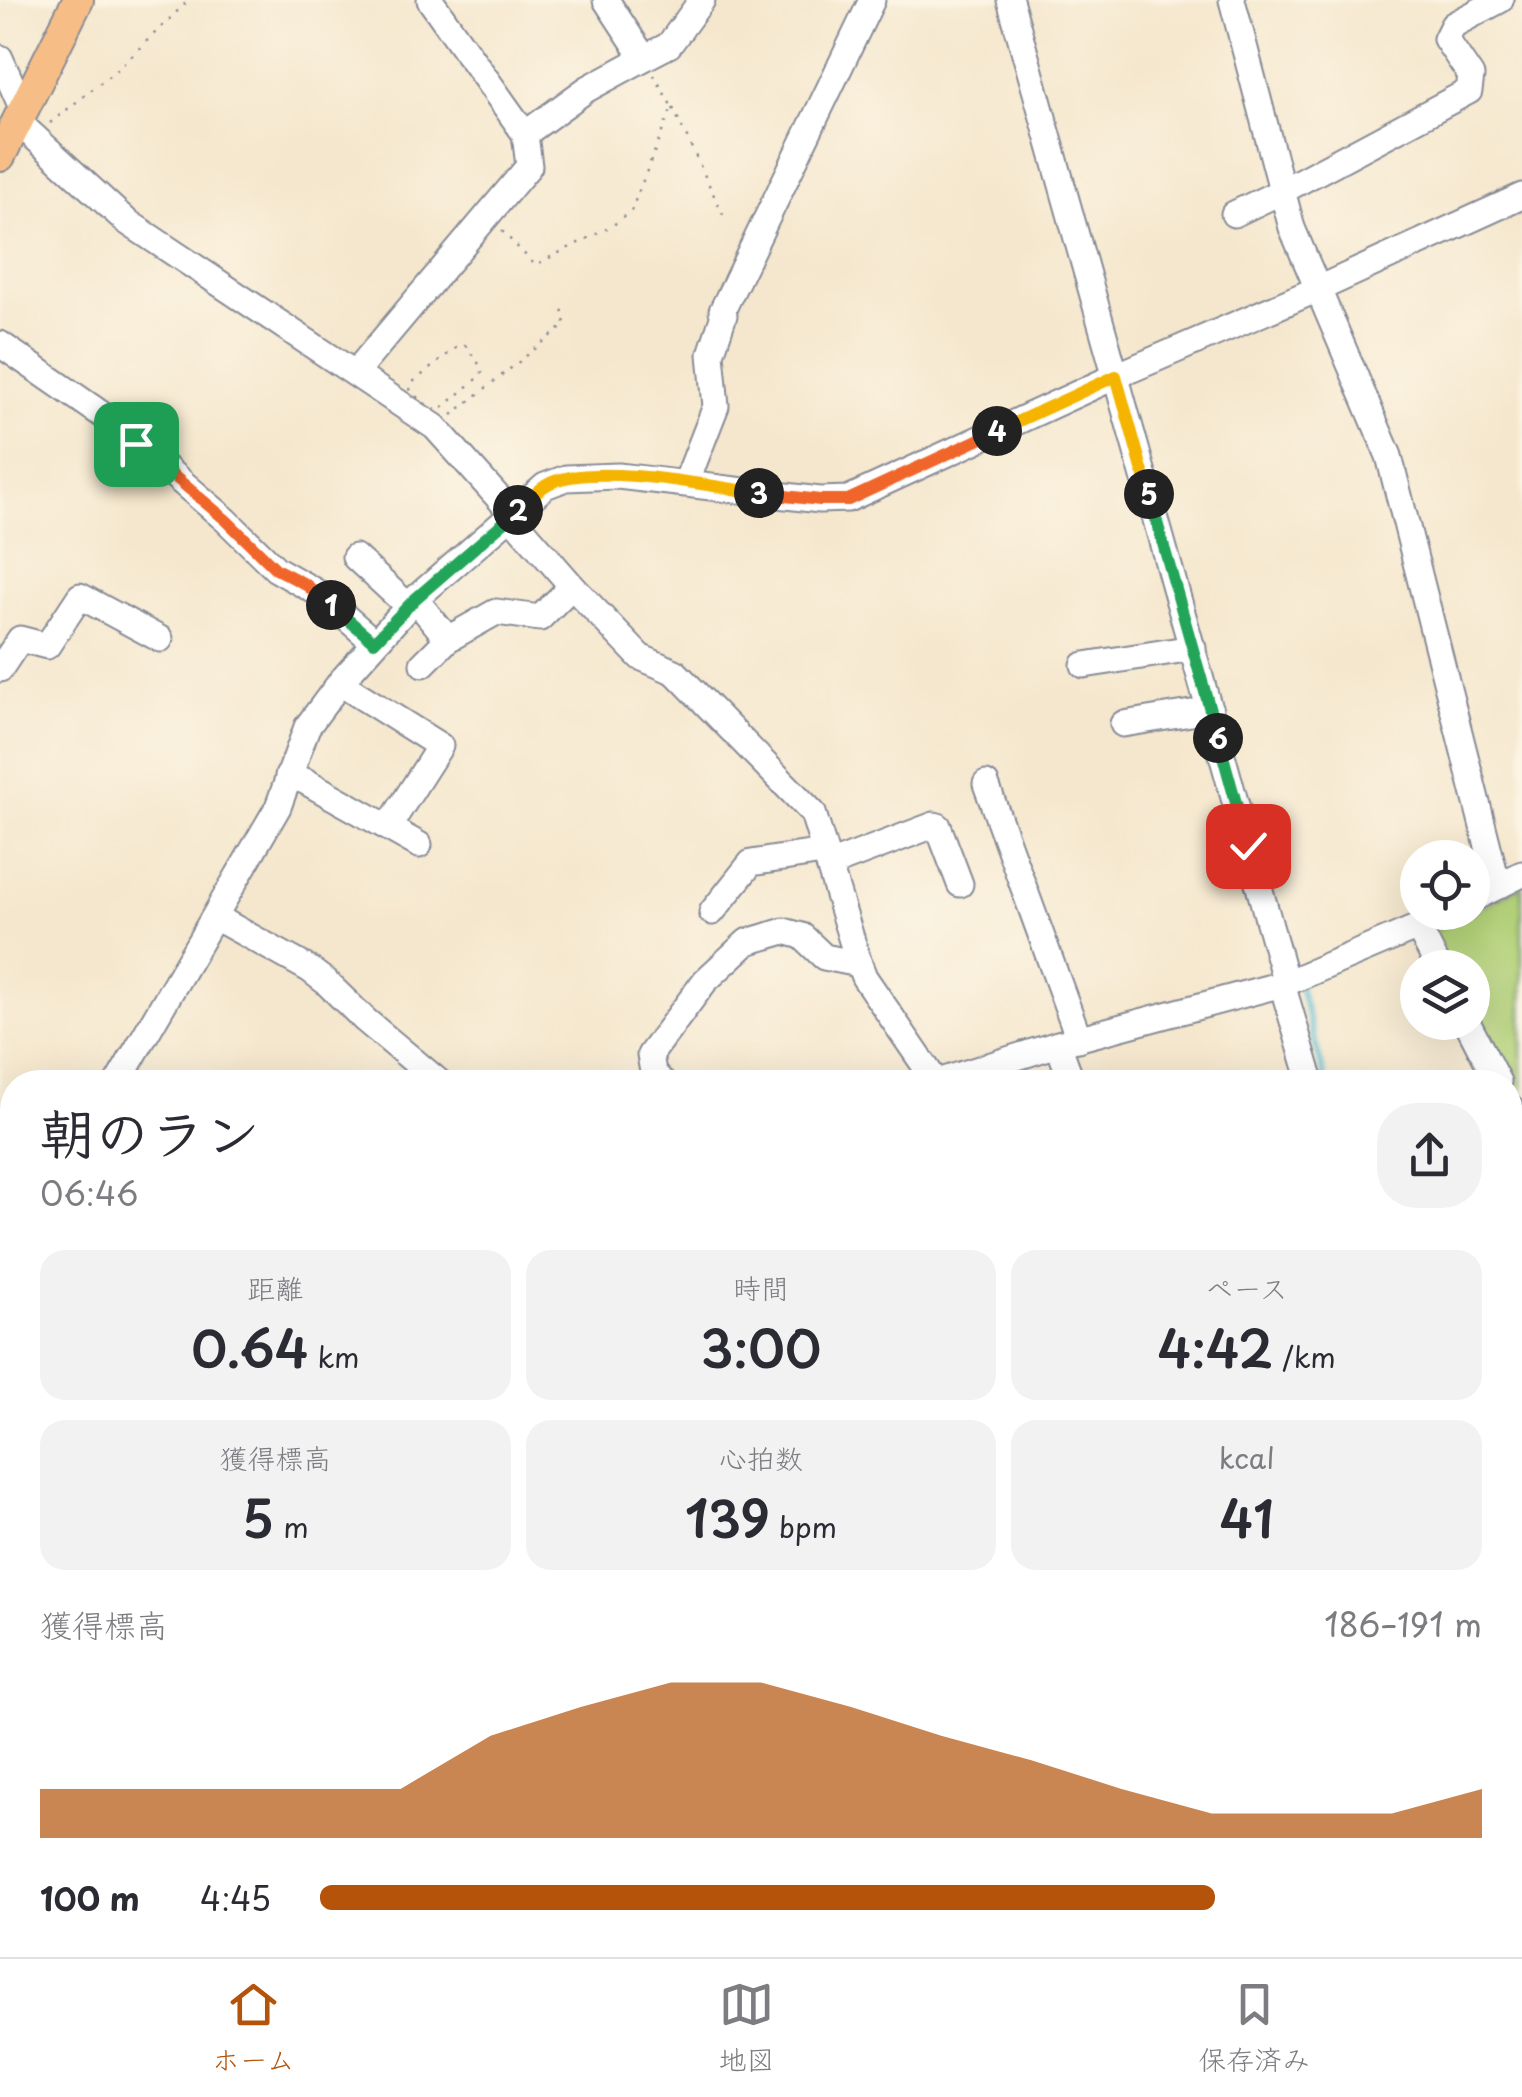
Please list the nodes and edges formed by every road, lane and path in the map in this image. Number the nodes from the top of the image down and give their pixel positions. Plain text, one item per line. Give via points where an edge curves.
1 (78, 0) edge
2 (189, 0) edge
3 (430, 0) edge
4 (606, 0) edge
5 (702, 0) edge
6 (872, 0) edge
7 (1010, 0) edge
8 (1028, 0) edge
9 (1232, 0) edge
10 (1500, 0) edge
11 (1018, 26) junction
12 (0, 58) edge
13 (644, 58) junction
14 (672, 106) junction
15 (24, 122) junction
16 (525, 134) junction
17 (0, 156) edge
18 (1282, 191) junction
19 (1522, 196) edge
20 (1234, 214) dead end
21 (487, 216) junction
22 (726, 220) dead end
23 (1318, 289) junction
24 (562, 308) dead end
25 (0, 344) edge
26 (355, 373) junction
27 (1116, 376) junction
28 (445, 415) junction
29 (686, 483) junction
30 (512, 515) junction
31 (355, 556) dead end
32 (572, 586) junction
33 (412, 602) junction
34 (160, 639) dead end
35 (448, 639) junction
36 (374, 642) junction
37 (1192, 648) junction
38 (423, 664) dead end
39 (1084, 665) dead end
40 (0, 669) edge
41 (342, 680) junction
42 (1210, 710) junction
43 (1123, 724) dead end
44 (288, 776) junction
45 (986, 784) dead end
46 (396, 815) dead end
47 (419, 845) dead end
48 (826, 858) junction
49 (1522, 874) edge
50 (960, 884) dead end
51 (1498, 886) junction
52 (1490, 890) edge
53 (712, 912) dead end
54 (216, 917) junction
55 (1411, 930) edge
56 (858, 964) junction
57 (1284, 983) junction
58 (1476, 1040) edge
59 (1069, 1042) junction
60 (125, 1070) edge
61 (425, 1070) edge
62 (653, 1070) edge
63 (929, 1070) edge
64 (977, 1070) edge
65 (1071, 1070) edge
66 (1308, 1070) edge
67 (1492, 1070) edge

1 - 15 main road
2 - 15 path via 118,69
3 - 16 street
4 - 13 street
5 - 13 street via 669,45
6 - 29 street via 722,311 710,360 716,406
7 - 11 street
8 - 11 street
9 - 18 street
10 - 18 street via 1453,25 1446,39 1471,76 1469,90
11 - 27 street
12 - 15 street
13 - 14 path
13 - 16 street via 586,89
14 - 21 path via 631,210 612,226 535,265
14 - 22 path
15 - 17 main road
15 - 26 street via 126,220
16 - 21 street via 529,166
18 - 20 street
18 - 23 street
19 - 23 street
21 - 26 street
23 - 27 street
23 - 51 street via 1388,456
24 - 28 path via 564,325
25 - 36 street via 107,418 276,569 318,594
26 - 28 street
27 - 29 street via 848,500
27 - 37 street
28 - 28 path via 409,388 465,345 482,375
28 - 30 street
29 - 30 street via 566,478 544,486
30 - 32 street
30 - 33 street
31 - 33 street
32 - 35 street via 540,618 496,612
32 - 48 street via 640,657 675,672 813,813
33 - 35 street
33 - 36 street
34 - 40 street via 80,596 47,646 20,638
35 - 38 street
36 - 41 street
37 - 39 street
37 - 42 street
41 - 44 street via 307,728
41 - 46 street via 440,746
42 - 43 street
42 - 57 street
44 - 47 street
44 - 54 street via 278,807
45 - 59 street
48 - 50 street via 934,825
48 - 53 street via 750,863
48 - 56 street
49 - 51 street
51 - 52 street
54 - 60 street
54 - 61 street via 326,982
55 - 57 street
56 - 62 street via 824,956 802,936 784,931 747,942 705,981 650,1055
56 - 63 street
57 - 59 street
57 - 66 street
58 - 67 street
59 - 64 street
59 - 65 street

